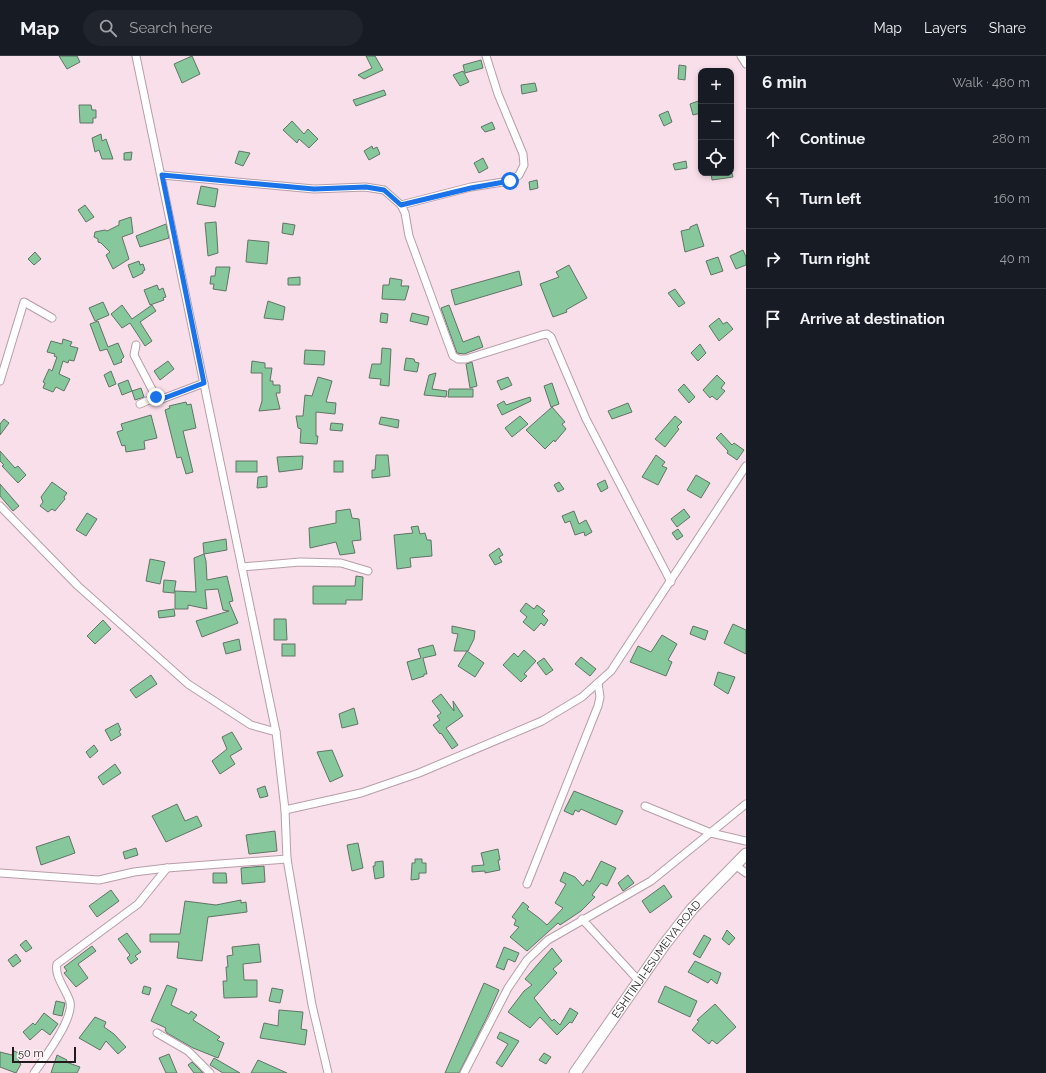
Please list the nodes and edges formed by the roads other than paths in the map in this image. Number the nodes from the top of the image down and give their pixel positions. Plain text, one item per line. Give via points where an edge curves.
1 (136, 56) edge
2 (486, 56) edge
3 (741, 56) edge
4 (746, 64) edge
5 (162, 175) junction
6 (401, 205) junction
7 (52, 318) dead end
8 (136, 345) dead end
9 (0, 381) edge
10 (204, 383) junction
11 (156, 397) junction
12 (140, 404) dead end
13 (746, 466) edge
14 (0, 506) edge
15 (242, 567) junction
16 (368, 570) dead end
17 (671, 582) junction
18 (598, 683) junction
19 (276, 732) junction
20 (746, 804) edge
21 (645, 806) dead end
22 (285, 810) junction
23 (711, 833) junction
24 (746, 841) edge
25 (746, 854) edge
26 (287, 859) junction
27 (735, 865) junction
28 (167, 868) junction
29 (0, 873) edge
30 (746, 873) edge
31 (527, 884) dead end
32 (582, 919) junction
33 (639, 981) junction
34 (157, 1033) dead end
35 (34, 1073) edge
36 (210, 1073) edge
37 (328, 1073) edge
38 (464, 1073) edge
39 (575, 1073) edge

1 - 5 street
2 - 6 street via 498,94 523,154 524,165 520,175 510,181
3 - 4 street
5 - 6 street via 314,189 366,187 384,190
5 - 10 street
6 - 17 street via 409,236 453,356 466,359 542,335 547,334 551,337 586,419
7 - 9 street via 24,302
8 - 11 street via 134,355
10 - 11 street via 162,399
10 - 15 street
11 - 12 street
13 - 17 street
14 - 19 street via 78,586 188,684 251,725
15 - 16 street via 300,562 342,563
15 - 19 street
17 - 18 street via 611,671
18 - 22 street via 582,697 542,721 419,773 361,793
18 - 31 street via 598,706
19 - 22 street
20 - 23 street
21 - 23 street
22 - 26 street
23 - 24 street
23 - 32 street via 651,881
25 - 27 highway, ESHITINJI-ESUMEIYA ROAD
26 - 28 street
26 - 37 street via 312,1005
27 - 30 street
27 - 33 highway, ESHITINJI-ESUMEIYA ROAD via 692,909
28 - 29 street via 99,880
28 - 35 street via 138,904 57,964 57,974 70,1003 69,1014
32 - 33 street
32 - 38 street via 548,940 527,960 508,988
33 - 39 highway, ESHITINJI-ESUMEIYA ROAD
34 - 36 street via 188,1051

